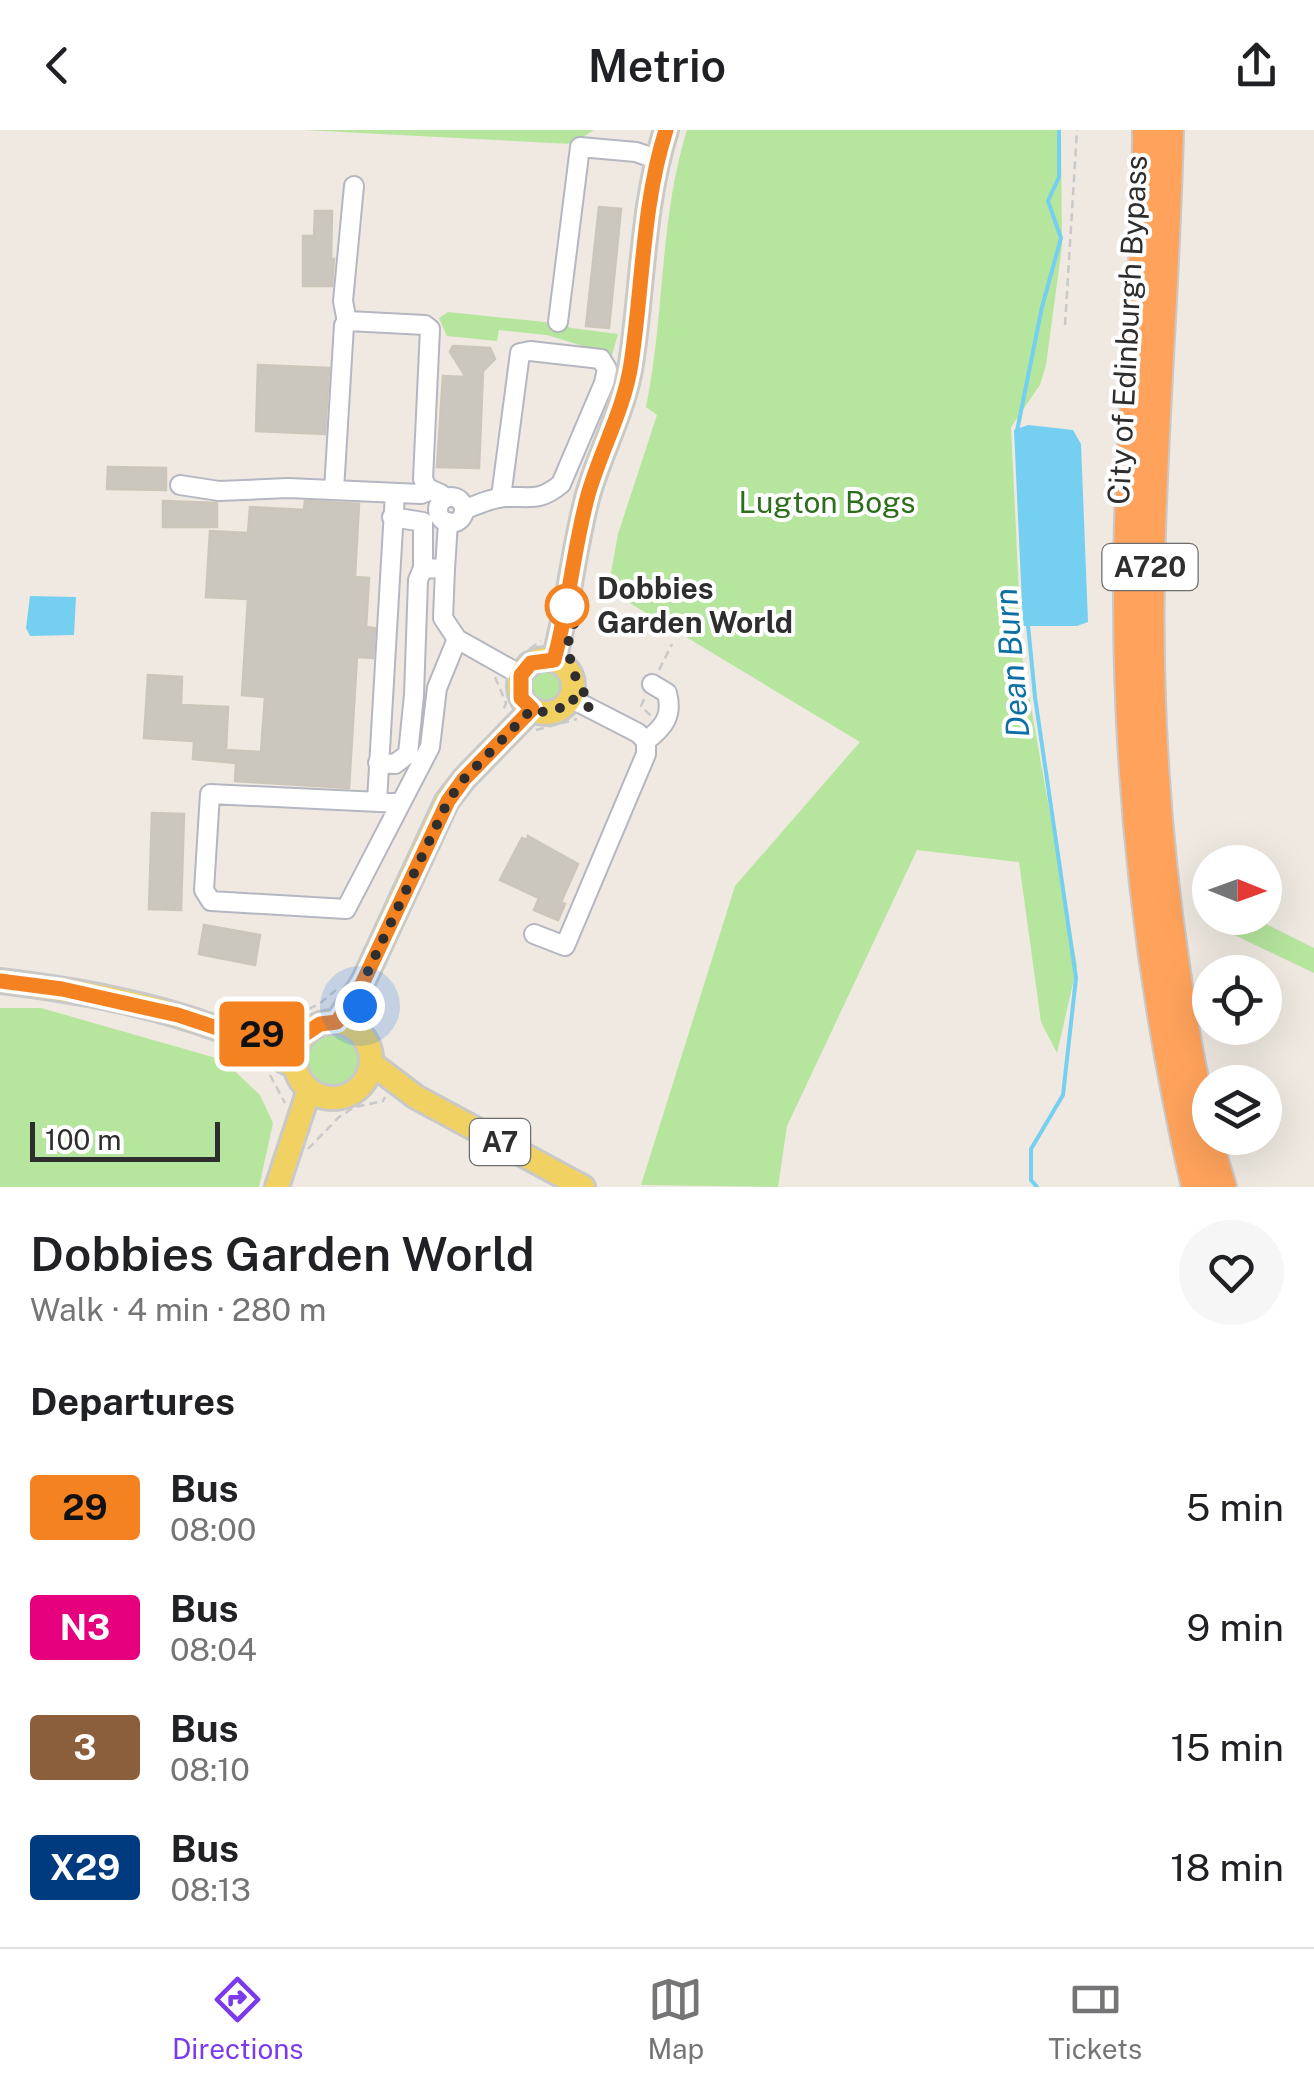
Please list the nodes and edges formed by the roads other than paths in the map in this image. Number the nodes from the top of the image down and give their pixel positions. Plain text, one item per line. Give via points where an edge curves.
1 (666, 130) edge
2 (1147, 130) edge
3 (1169, 130) edge
4 (656, 160) junction
5 (354, 186) dead end
6 (347, 322) junction
7 (558, 322) dead end
8 (180, 485) dead end
9 (334, 490) junction
10 (395, 493) junction
11 (436, 495) junction
12 (501, 496) junction
13 (464, 510) junction
14 (392, 518) junction
15 (448, 522) junction
16 (423, 568) junction
17 (445, 569) junction
18 (458, 639) junction
19 (562, 659) junction
20 (521, 675) junction
21 (652, 684) dead end
22 (579, 696) junction
23 (533, 720) junction
24 (648, 733) junction
25 (378, 763) junction
26 (377, 801) junction
27 (400, 803) junction
28 (534, 934) dead end
29 (0, 981) edge
30 (347, 1026) junction
31 (223, 1030) junction
32 (305, 1034) junction
33 (371, 1063) junction
34 (296, 1067) junction
35 (388, 1086) junction
36 (355, 1092) junction
37 (320, 1094) junction
38 (277, 1187) edge
39 (584, 1187) edge
40 (1196, 1187) edge
41 (1222, 1187) edge

1 - 4 main road
2 - 40 highway, City of Edinburgh Bypass / A720 via 1129,517 1131,768 1158,997
3 - 41 highway, City of Edinburgh Bypass / A720 via 1150,535 1154,770 1180,1004
4 - 7 street via 580,146
4 - 19 main road via 630,368 573,556
5 - 6 street via 343,301
6 - 9 street
6 - 11 street via 430,329 424,479
8 - 9 street via 238,492
9 - 10 street
10 - 11 street
10 - 14 street
11 - 13 street via 458,500
11 - 15 street
12 - 12 street via 529,499 561,484 603,386 607,369 601,359 520,353
12 - 13 street
13 - 15 street
14 - 16 street via 423,522
14 - 25 street
15 - 17 street
16 - 17 street
16 - 25 street via 408,754 395,764
17 - 18 street via 443,618
18 - 20 street
18 - 27 street via 436,688 430,747
19 - 20 main road via 531,663
19 - 22 main road
20 - 23 main road via 521,698
21 - 24 street via 667,692 670,706 668,719
22 - 23 main road
22 - 24 street via 638,734
23 - 30 main road via 448,801
24 - 28 street via 646,754 565,946
25 - 26 street
26 - 27 street
26 - 27 street via 210,794 204,890 211,901 346,909
29 - 31 main road via 81,993
30 - 32 main road via 320,1024
30 - 33 main road via 368,1045
31 - 32 main road
31 - 34 main road
32 - 34 main road
33 - 35 main road
33 - 36 main road
34 - 37 main road
35 - 36 main road, A7
35 - 39 main road, A7
36 - 37 main road
37 - 38 main road

